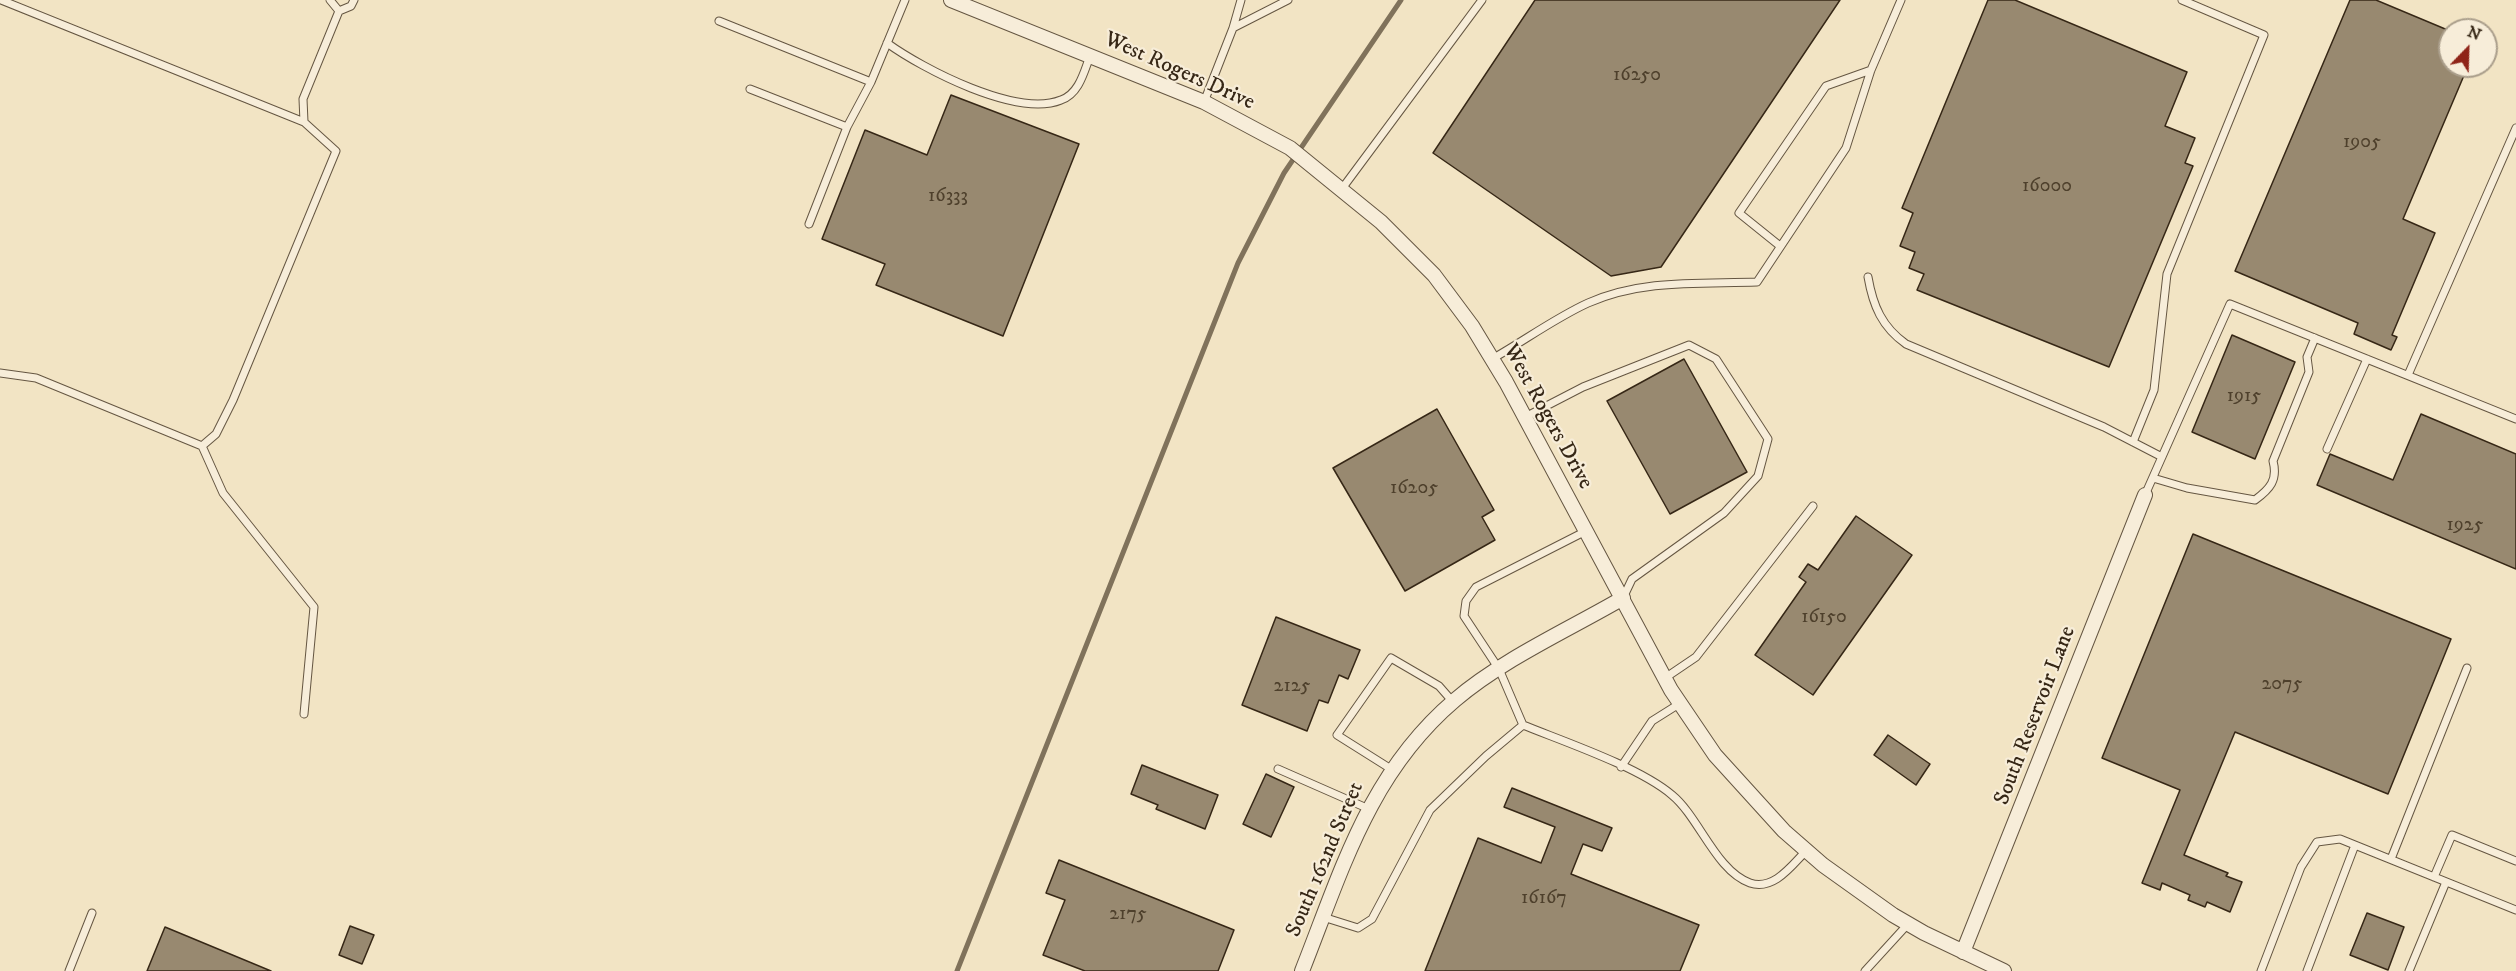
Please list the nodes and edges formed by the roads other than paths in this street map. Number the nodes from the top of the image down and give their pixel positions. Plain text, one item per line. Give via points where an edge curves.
1 (1, 0) edge
2 (330, 0) edge
3 (354, 0) edge
4 (905, 0) edge
5 (951, 0) edge
6 (1241, 0) edge
7 (1288, 0) edge
8 (1482, 0) edge
9 (1902, 0) edge
10 (2182, 0) edge
11 (980, 6) edge
12 (339, 11) junction
13 (719, 21) dead end
14 (1233, 28) junction
15 (887, 43) junction
16 (1090, 56) junction
17 (1872, 70) junction
18 (871, 82) junction
19 (750, 89) dead end
20 (1204, 102) junction
21 (304, 122) junction
22 (847, 127) junction
23 (2516, 128) edge
24 (1341, 190) junction
25 (809, 224) dead end
26 (1780, 246) junction
27 (1868, 277) dead end
28 (2315, 338) junction
29 (1492, 359) junction
30 (2367, 359) junction
31 (0, 373) edge
32 (2408, 375) junction
33 (1525, 417) junction
34 (2516, 419) edge
35 (2133, 442) junction
36 (202, 446) junction
37 (2327, 449) dead end
38 (2162, 457) junction
39 (2152, 478) junction
40 (2145, 495) joint
41 (1813, 506) dead end
42 (1586, 531) junction
43 (1623, 598) junction
44 (2467, 668) dead end
45 (1499, 669) junction
46 (1665, 678) junction
47 (1453, 702) junction
48 (1679, 704) junction
49 (304, 714) dead end
50 (1523, 725) junction
51 (1621, 767) junction
52 (1278, 769) dead end
53 (1391, 770) junction
54 (1369, 809) junction
55 (2355, 845) junction
56 (1806, 850) junction
57 (2391, 859) junction
58 (2516, 861) edge
59 (2434, 877) junction
60 (2446, 882) junction
61 (2516, 910) edge
62 (92, 913) dead end
63 (1323, 917) junction
64 (1908, 924) junction
65 (1963, 952) junction
66 (69, 971) edge
67 (1302, 971) edge
68 (1865, 971) edge
69 (2004, 971) edge
70 (2261, 971) edge
71 (2307, 971) edge
72 (2409, 971) edge

1 - 21 lane
2 - 12 lane
3 - 12 lane via 351,6
4 - 15 lane
5 - 11 street, West Rogers Drive
6 - 14 lane
7 - 14 lane
8 - 24 lane
9 - 17 lane
10 - 35 lane via 2264,35 2167,274 2154,390
11 - 16 street, West Rogers Drive
12 - 21 lane via 303,99
13 - 18 lane
14 - 20 lane
15 - 16 lane via 911,60 1004,101 1041,104 1062,100 1077,88
15 - 18 lane
16 - 20 street, West Rogers Drive
17 - 26 lane via 1846,148
17 - 26 lane via 1826,86 1739,213
18 - 22 lane
19 - 22 lane
20 - 24 street, West Rogers Drive via 1290,148
21 - 36 lane via 336,151 233,400 216,434
22 - 25 lane
23 - 32 lane
24 - 29 street, West Rogers Drive via 1412,250 1472,326
26 - 29 lane via 1757,282 1689,282 1604,298
27 - 35 lane via 1875,308 1894,335 1906,344
28 - 30 lane
28 - 38 lane via 2230,304
28 - 39 lane via 2307,357 2309,372 2273,461 2276,474 2269,490 2255,500
29 - 33 street, West Rogers Drive
30 - 32 lane
30 - 37 lane
31 - 36 lane via 36,378
32 - 34 lane
33 - 42 street, West Rogers Drive
33 - 43 lane via 1583,387 1689,345 1716,359 1768,439 1758,476 1724,513 1632,579
35 - 38 lane
36 - 49 lane via 223,493 314,607
38 - 39 lane
39 - 40 lane
40 - 65 street, South Reservoir Lane
41 - 46 lane via 1696,657
42 - 43 street, West Rogers Drive
42 - 45 lane via 1476,587 1466,601 1464,616
43 - 45 street, South 162nd Street
43 - 46 street, West Rogers Drive
44 - 57 lane
45 - 47 street, South 162nd Street
45 - 50 lane
46 - 48 street, West Rogers Drive
47 - 53 street, South 162nd Street via 1425,728
47 - 53 lane via 1439,686 1391,658 1337,735
48 - 51 lane via 1652,721
48 - 56 street, West Rogers Drive via 1723,764 1769,816
50 - 51 lane
50 - 63 lane via 1430,810 1372,920 1358,928
51 - 56 lane via 1673,795 1729,868 1750,883 1767,884
52 - 54 lane
53 - 54 street, South 162nd Street
54 - 63 street, South 162nd Street
55 - 57 lane
55 - 70 lane via 2340,839 2317,842 2301,867
55 - 71 lane
56 - 64 street, West Rogers Drive
57 - 59 lane
58 - 59 lane via 2452,835
59 - 60 lane
60 - 61 lane
60 - 72 lane
62 - 66 lane
63 - 67 street, South 162nd Street
64 - 65 street, West Rogers Drive
64 - 68 lane
65 - 69 street, West Rogers Drive

